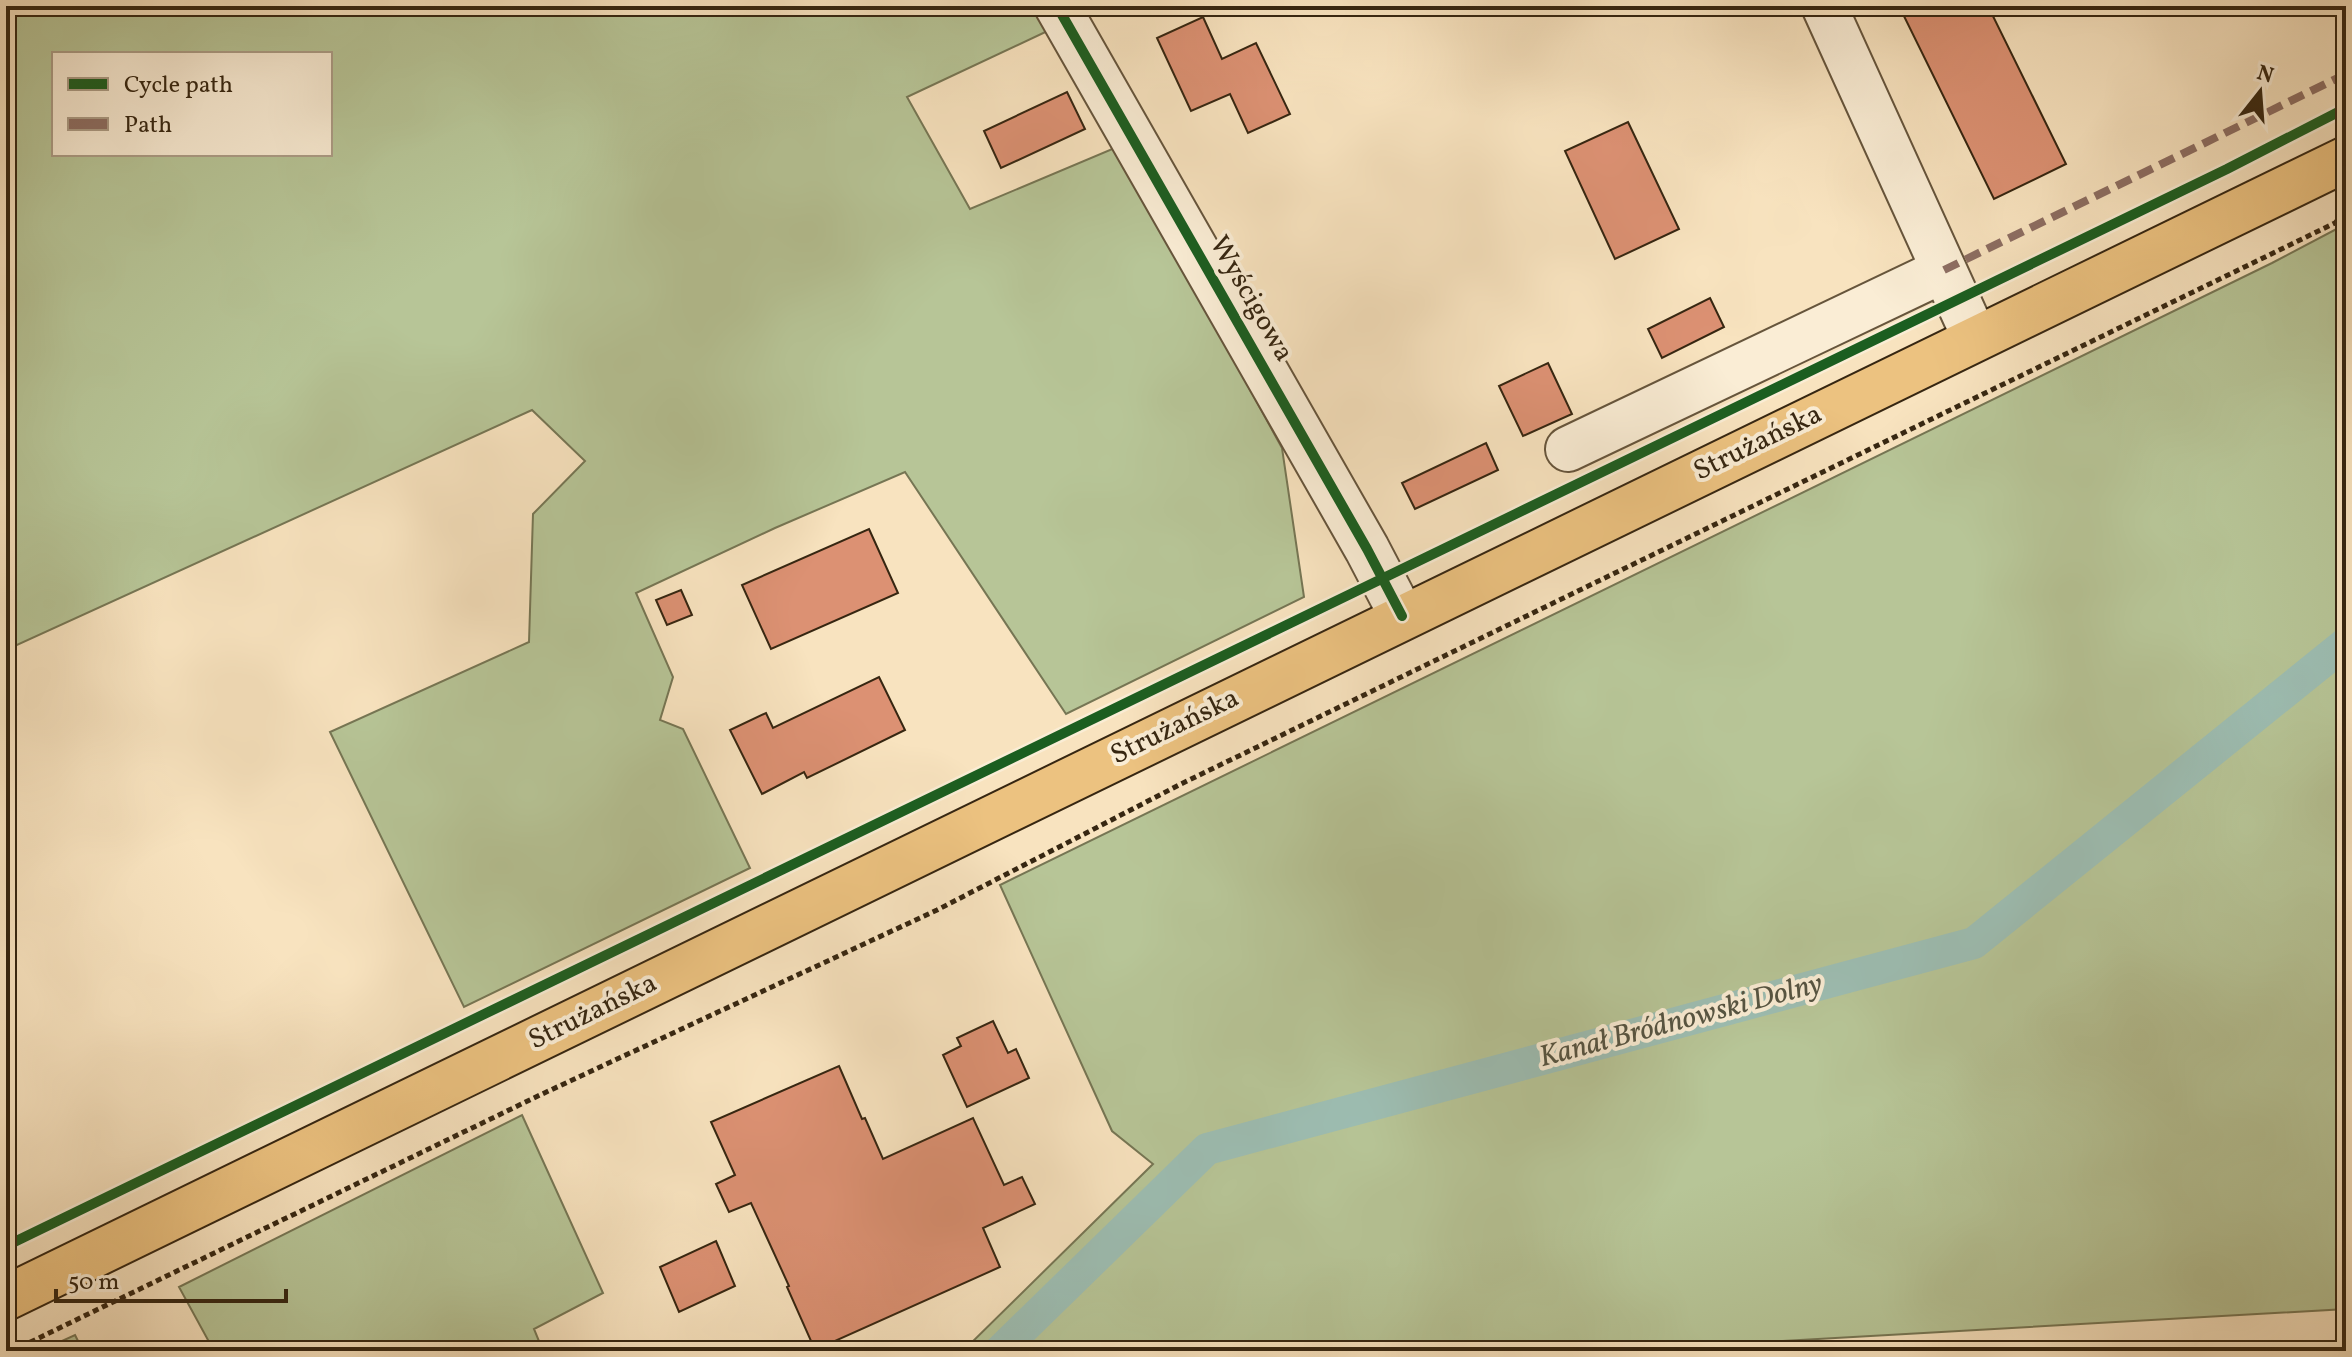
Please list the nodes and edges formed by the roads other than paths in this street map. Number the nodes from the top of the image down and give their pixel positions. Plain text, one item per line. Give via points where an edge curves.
1 (1057, 6) edge
2 (1824, 6) edge
3 (2346, 159) edge
4 (1944, 270) junction
5 (1975, 338) junction
6 (1568, 449) dead end
7 (1402, 616) junction
8 (6, 1298) edge

1 - 7 street, Wyścigowa
2 - 4 street
3 - 5 main road, Strużańska
4 - 5 street
4 - 6 street
5 - 7 main road, Strużańska
7 - 8 main road, Strużańska

